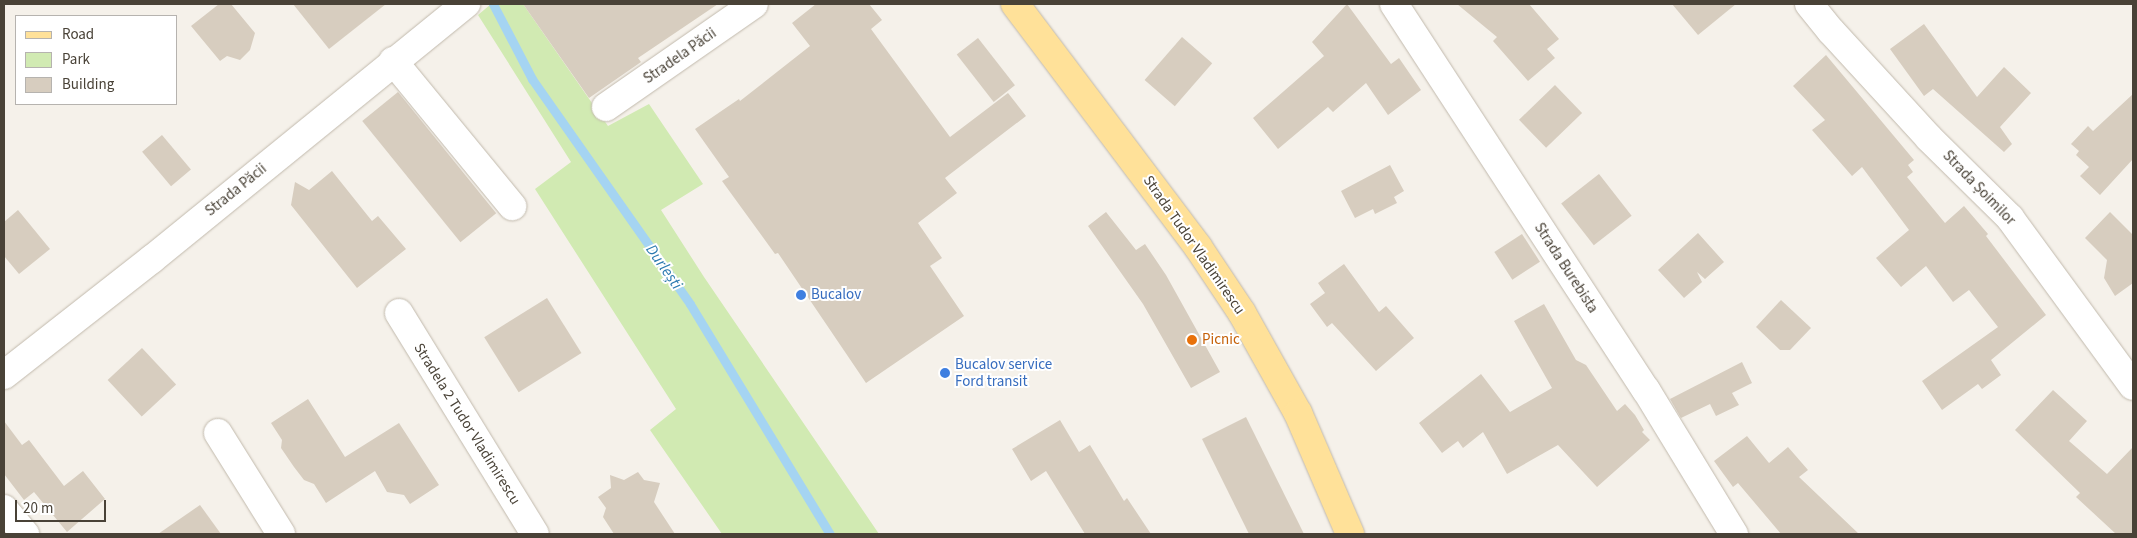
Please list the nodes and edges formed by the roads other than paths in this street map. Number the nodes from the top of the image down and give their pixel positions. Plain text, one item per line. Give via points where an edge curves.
1 (754, 4) edge
2 (1015, 4) edge
3 (1394, 4) edge
4 (1808, 4) edge
5 (463, 6) edge
6 (394, 61) junction
7 (606, 108) dead end
8 (512, 206) dead end
9 (399, 313) dead end
10 (4, 375) edge
11 (2133, 386) edge
12 (218, 433) dead end
13 (4, 509) edge
14 (24, 534) edge
15 (281, 534) edge
16 (535, 534) edge
17 (1350, 534) edge
18 (1734, 534) edge

1 - 7 street, Stradela Păcii
2 - 17 main road, Strada Tudor Vladimirescu via 1198,247 1242,313 1298,414
3 - 18 street, Strada Burebista via 1646,390
4 - 11 street, Strada Șoimilor via 1930,138 2010,218
5 - 6 street, Strada Păcii
6 - 8 street
6 - 10 street, Strada Păcii
9 - 16 street, Stradela 2 Tudor Vladimirescu
12 - 15 street
13 - 14 street

